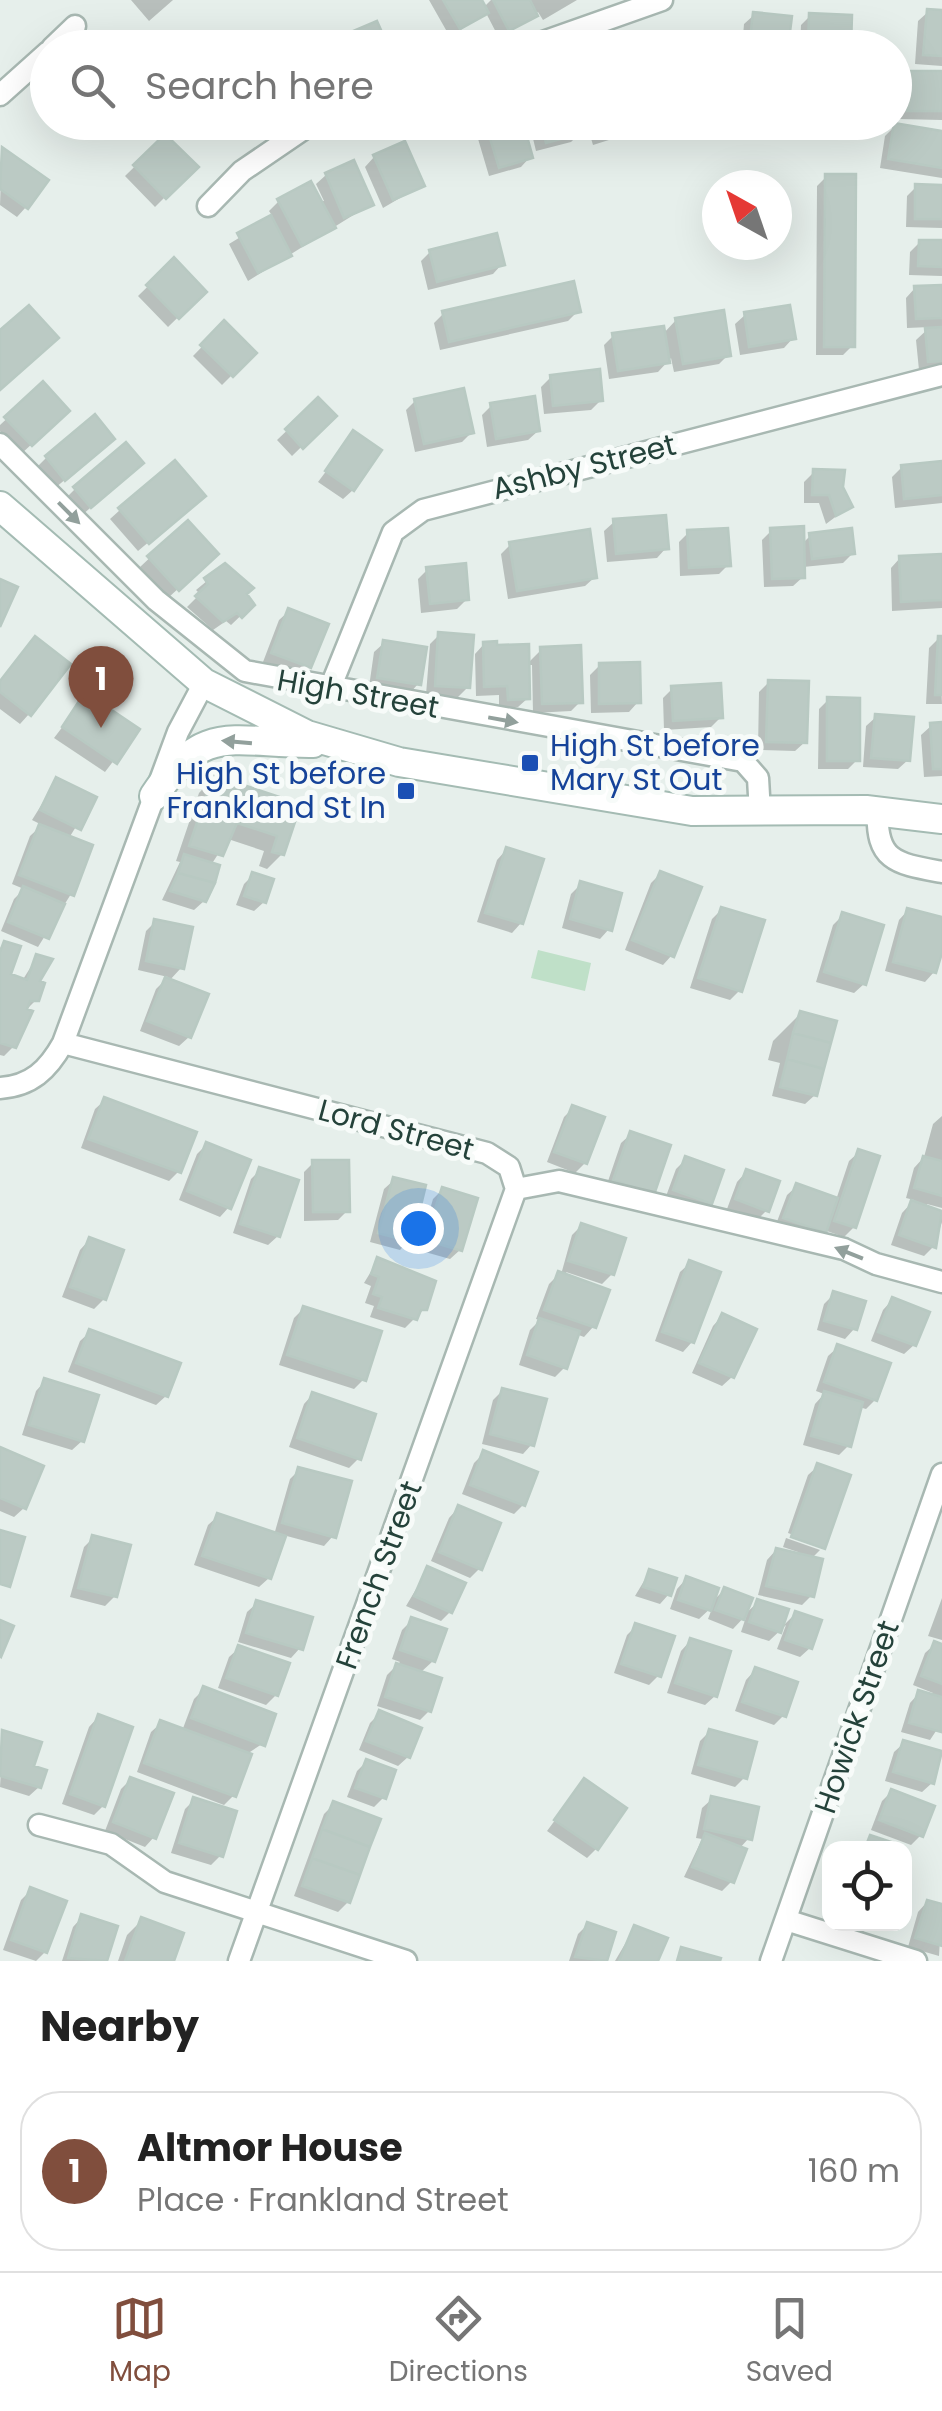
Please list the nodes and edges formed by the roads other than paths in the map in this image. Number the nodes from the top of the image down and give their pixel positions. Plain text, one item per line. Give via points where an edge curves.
1 (662, 0) edge
2 (75, 26) dead end
3 (71, 30) edge
4 (577, 30) edge
5 (30, 68) edge
6 (0, 95) edge
7 (288, 140) edge
8 (208, 206) dead end
9 (942, 376) edge
10 (0, 444) edge
11 (0, 506) edge
12 (204, 683) junction
13 (331, 686) junction
14 (334, 742) junction
15 (154, 796) junction
16 (878, 810) junction
17 (760, 813) junction
18 (942, 819) edge
19 (942, 872) edge
20 (63, 1043) junction
21 (0, 1088) edge
22 (516, 1189) junction
23 (942, 1282) edge
24 (942, 1474) edge
25 (39, 1826) dead end
26 (256, 1913) junction
27 (786, 1920) junction
28 (239, 1961) edge
29 (406, 1961) edge
30 (771, 1961) edge
31 (916, 1961) edge

1 - 4 street
2 - 3 street
5 - 6 street
7 - 8 street via 242,171
9 - 13 street, Ashby Street via 423,510 393,532
10 -> 13 street, High Street via 156,600 229,660 260,676
11 - 12 main road, High Street
12 - 14 main road, High Street via 281,725
12 - 15 street
13 -> 17 street, High Street via 742,761 758,778
14 -> 15 main road via 209,742 179,761
14 - 17 main road, High Street via 398,762 528,786 692,811
15 - 20 street
16 - 17 main road, High Street
16 - 18 main road, High Street
16 - 19 street via 888,856
20 - 21 street via 38,1075
20 - 22 street, Lord Street via 487,1153 509,1167
23 -> 22 street via 844,1249 559,1180
22 - 26 street, French Street
24 - 27 street, Howick Street
25 - 26 street via 110,1844 165,1882
26 - 28 street, French Street
26 - 29 street
27 - 30 street, Howick Street
27 - 31 street

